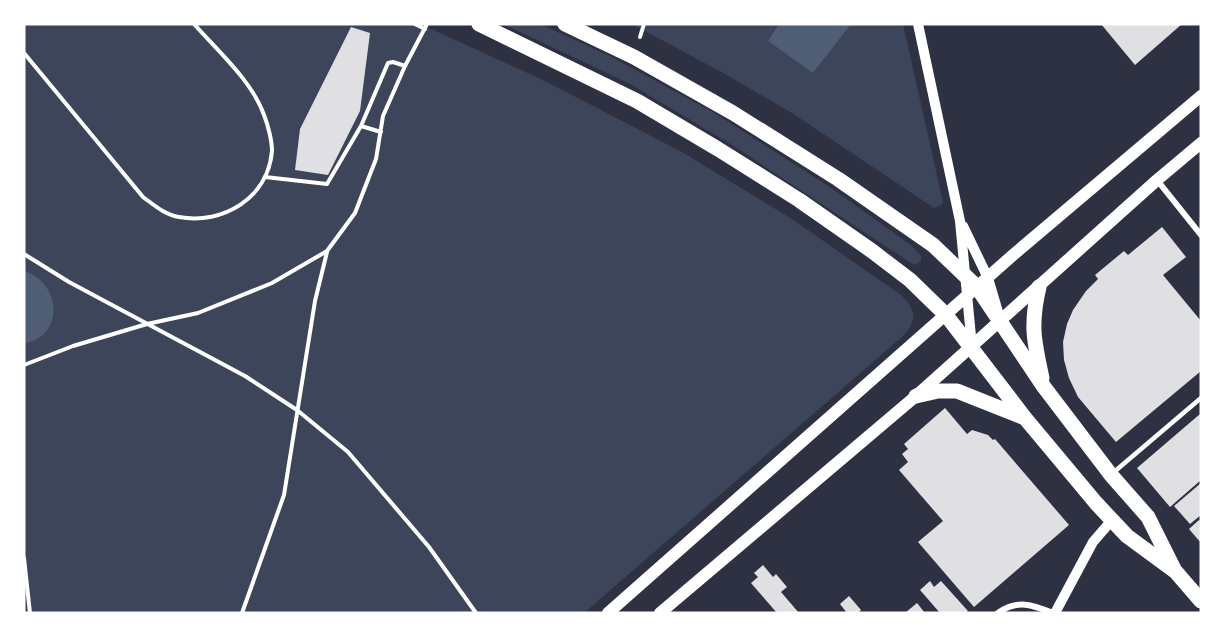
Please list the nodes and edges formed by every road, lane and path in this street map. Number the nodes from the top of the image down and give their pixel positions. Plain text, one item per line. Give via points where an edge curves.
1 (195, 24) edge
2 (415, 24) edge
3 (479, 24) edge
4 (566, 24) edge
5 (644, 24) edge
6 (918, 24) edge
7 (426, 26) edge
8 (640, 37) dead end
9 (24, 53) edge
10 (405, 66) junction
11 (1201, 96) edge
12 (361, 126) junction
13 (381, 132) junction
14 (1201, 143) edge
15 (265, 177) junction
16 (1157, 180) junction
17 (960, 221) junction
18 (1201, 235) edge
19 (327, 251) junction
20 (24, 254) edge
21 (964, 273) junction
22 (977, 287) junction
23 (1039, 287) junction
24 (946, 315) junction
25 (1000, 322) junction
26 (147, 324) junction
27 (972, 347) junction
28 (24, 365) edge
29 (1044, 387) junction
30 (916, 396) junction
31 (1201, 398) edge
32 (297, 410) junction
33 (1025, 418) junction
34 (1111, 475) junction
35 (1112, 520) junction
36 (24, 558) edge
37 (1176, 572) junction
38 (1201, 601) edge
39 (30, 613) edge
40 (242, 613) edge
41 (476, 613) edge
42 (608, 613) edge
43 (660, 613) edge
44 (998, 613) edge
45 (1054, 613) edge

1 - 15 path via 254,92 272,150
2 - 7 path
3 - 24 main road via 637,101 718,149 872,251
4 - 21 main road via 633,57 771,137 933,245
5 - 8 path
6 - 17 street
7 - 10 path
9 - 15 path via 143,197 160,210 178,217 215,217 233,211 251,197
10 - 12 path via 388,63
10 - 13 path via 383,116
11 - 22 main road
12 - 13 path
12 - 15 path via 327,184
13 - 19 path via 376,159 355,213
14 - 16 main road
16 - 18 street
16 - 23 main road
17 - 21 street
17 - 22 street
19 - 26 path via 242,296 198,313
19 - 32 path
20 - 26 path
21 - 22 main road
22 - 24 main road
22 - 25 main road
22 - 27 street
23 - 25 main road
23 - 29 main road via 1033,311 1033,336
24 - 27 main road
24 - 42 main road
25 - 27 main road
25 - 29 main road
26 - 28 path
26 - 32 path via 245,376
27 - 30 main road
27 - 33 main road
29 - 34 main road
30 - 33 main road via 957,391
30 - 43 main road
31 - 34 lane
32 - 40 path via 284,495
32 - 41 path via 348,452 429,547
33 - 35 main road
34 - 37 main road via 1148,518
35 - 37 main road
35 - 45 street via 1093,542
36 - 39 path
37 - 38 main road
44 - 45 street via 1016,603

